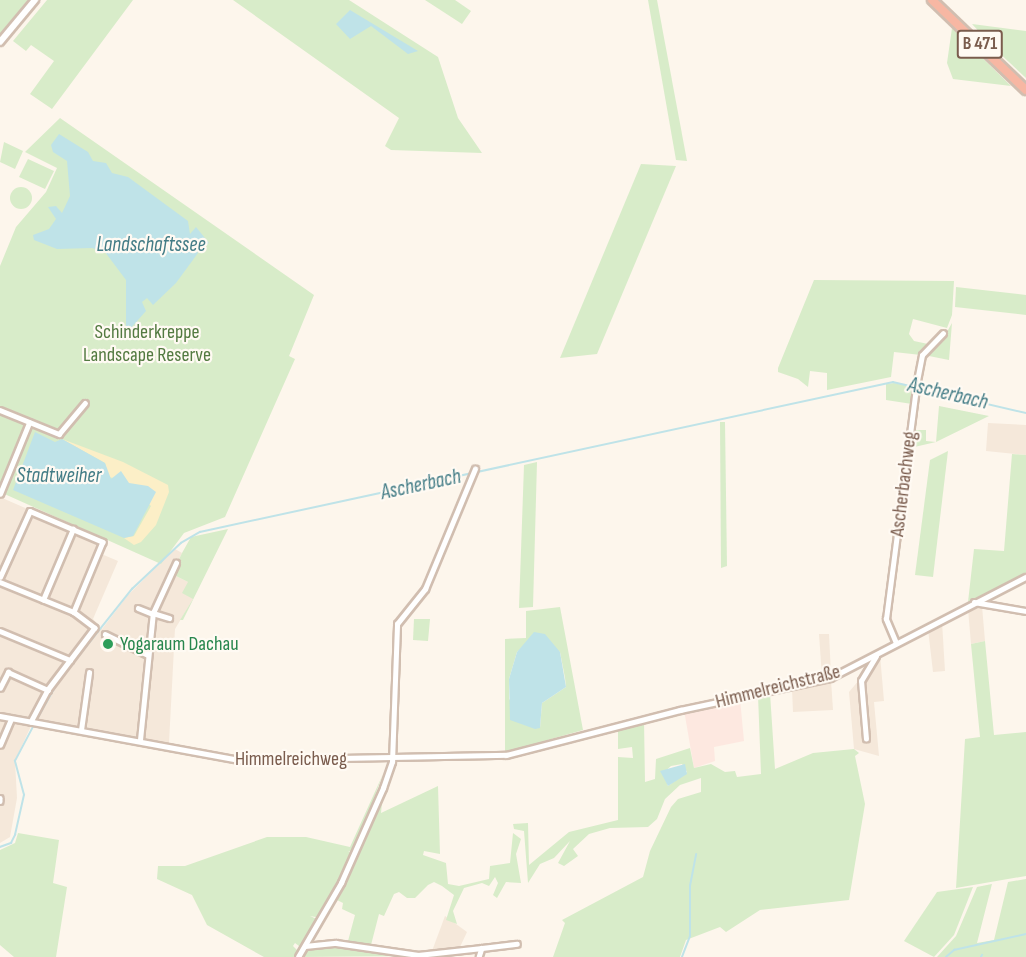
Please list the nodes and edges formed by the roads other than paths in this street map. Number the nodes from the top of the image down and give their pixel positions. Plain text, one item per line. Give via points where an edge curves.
1 (34, 0) edge
2 (932, 0) edge
3 (0, 42) edge
4 (1026, 90) edge
5 (943, 333) dead end
6 (85, 403) dead end
7 (0, 410) edge
8 (29, 423) junction
9 (474, 472) dead end
10 (0, 494) edge
11 (73, 529) junction
12 (176, 563) dead end
13 (0, 577) edge
14 (1026, 577) edge
15 (0, 582) edge
16 (43, 600) junction
17 (974, 602) junction
18 (138, 608) dead end
19 (1026, 611) edge
20 (74, 612) junction
21 (153, 614) junction
22 (169, 618) dead end
23 (0, 631) edge
24 (105, 634) dead end
25 (897, 643) junction
26 (148, 655) junction
27 (876, 656) junction
28 (70, 660) junction
29 (89, 673) dead end
30 (0, 688) edge
31 (48, 690) junction
32 (0, 716) edge
33 (11, 719) junction
34 (34, 723) junction
35 (81, 730) junction
36 (582, 734) joint
37 (866, 739) dead end
38 (140, 740) junction
39 (0, 745) edge
40 (392, 759) junction
41 (517, 944) dead end
42 (305, 946) junction
43 (482, 948) junction
44 (298, 957) edge
45 (479, 957) edge

1 - 3 street
2 - 4 highway, B 471
5 - 25 street, Ascherbachweg via 922,355 916,386 886,619
6 - 8 street via 58,434
7 - 8 street
8 - 10 street
9 - 40 street via 425,589 398,624
11 - 13 street via 30,511
11 - 16 street
11 - 20 street via 103,542
12 - 21 street
14 - 17 street, Himmelreichstraße
15 - 16 street
16 - 20 street
17 - 19 street
17 - 25 street, Himmelreichstraße
18 - 21 street
20 - 28 street via 95,628
21 - 22 street
21 - 26 street
23 - 28 street
24 - 26 street
25 - 27 street, Himmelreichstraße
26 - 38 street
27 - 36 street, Himmelreichstraße via 830,678
27 - 37 street via 861,681
28 - 31 street
29 - 35 street
30 - 31 street via 8,672
31 - 34 street
32 - 33 street, Himmelreichweg
33 - 34 street, Himmelreichweg
33 - 39 street
34 - 35 street, Himmelreichweg
35 - 38 street, Himmelreichweg
36 - 40 street, Himmelreichweg via 506,755
38 - 40 street, Himmelreichweg via 239,760
40 - 42 street via 341,883
41 - 43 street
42 - 43 street via 336,942 418,955
42 - 44 street
43 - 45 street

